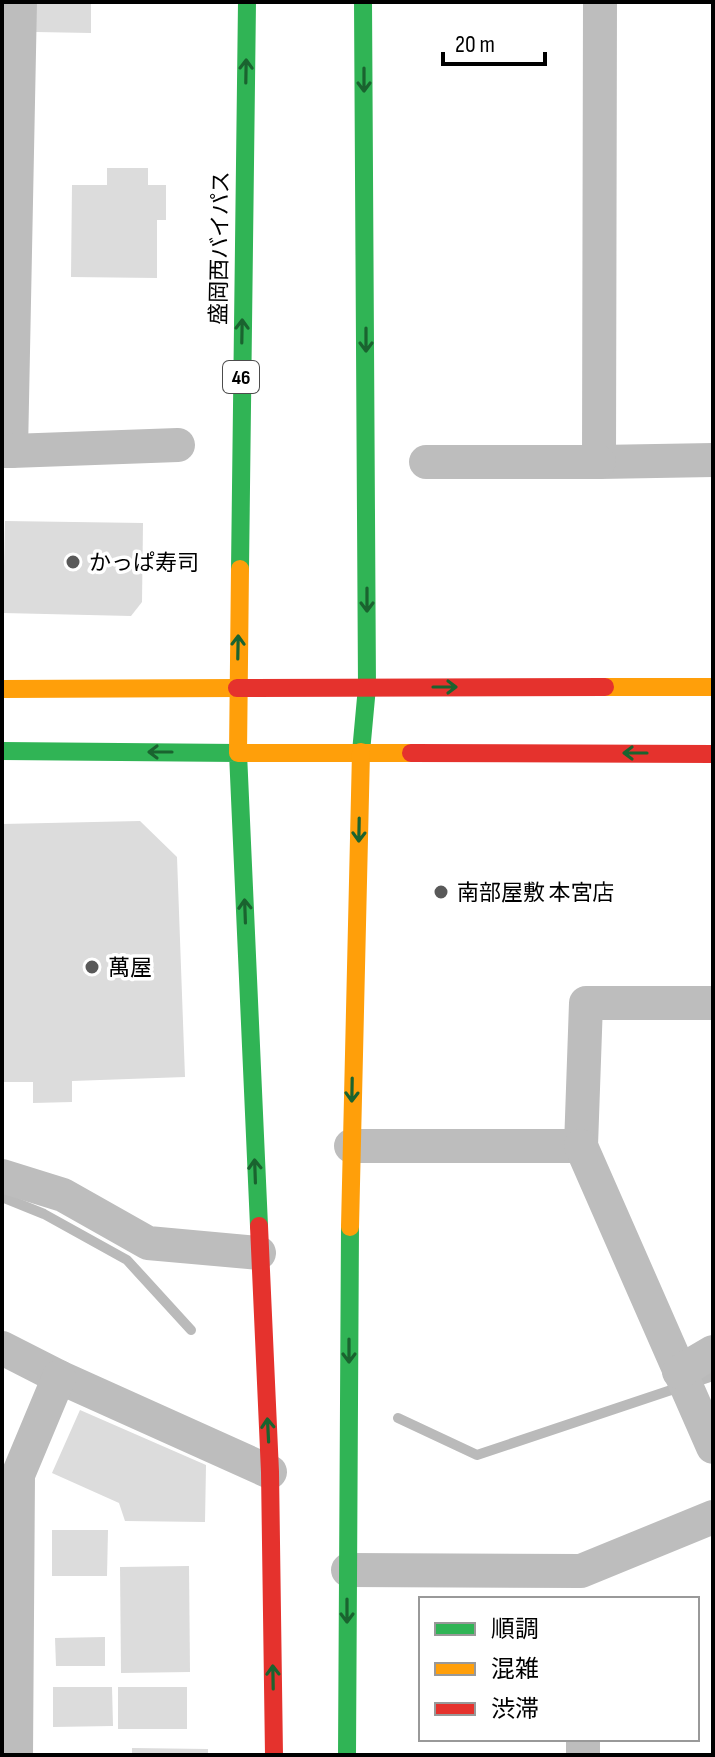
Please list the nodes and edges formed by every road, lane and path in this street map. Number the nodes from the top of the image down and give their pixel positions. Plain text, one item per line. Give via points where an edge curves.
1 (20, 2) edge
2 (247, 2) edge
3 (363, 2) edge
4 (600, 2) edge
5 (9, 245) edge
6 (178, 445) dead end
7 (7, 451) edge
8 (713, 460) edge
9 (426, 462) dead end
10 (599, 462) junction
11 (367, 687) junction
12 (713, 687) edge
13 (237, 688) junction
14 (2, 689) edge
15 (2, 751) edge
16 (361, 752) junction
17 (238, 753) junction
18 (713, 754) edge
19 (713, 1003) edge
20 (351, 1146) junction
21 (581, 1146) junction
22 (2, 1176) edge
23 (259, 1253) junction
24 (2, 1348) edge
25 (713, 1352) edge
26 (679, 1372) junction
27 (59, 1377) junction
28 (713, 1447) edge
29 (270, 1472) junction
30 (713, 1517) edge
31 (348, 1570) junction
32 (581, 1585) edge
33 (16, 1755) edge
34 (274, 1755) edge
35 (347, 1755) edge

1 - 5 street
13 -> 2 main road, 盛岡西バイパス / 46
3 -> 11 main road
4 - 10 street
5 - 7 street
6 - 7 street
8 - 10 street
9 - 10 street
11 -> 12 main road
11 - 13 main road
11 - 16 main road
13 - 14 main road
13 - 17 main road, 盛岡西バイパス / 46
17 -> 15 main road
16 - 17 main road
18 -> 16 main road
16 -> 20 main road
23 -> 17 main road, 盛岡西バイパス
19 - 21 street via 586,1003
20 - 21 street
20 -> 31 main road
21 - 26 street
22 - 23 street via 63,1195 148,1243
29 -> 23 main road, 盛岡西バイパス
24 - 27 street
25 - 26 street
26 - 28 street
27 - 29 street
27 - 33 street via 18,1475
34 -> 29 main road, 盛岡西バイパス
30 - 32 street
31 - 32 street
31 -> 35 main road

